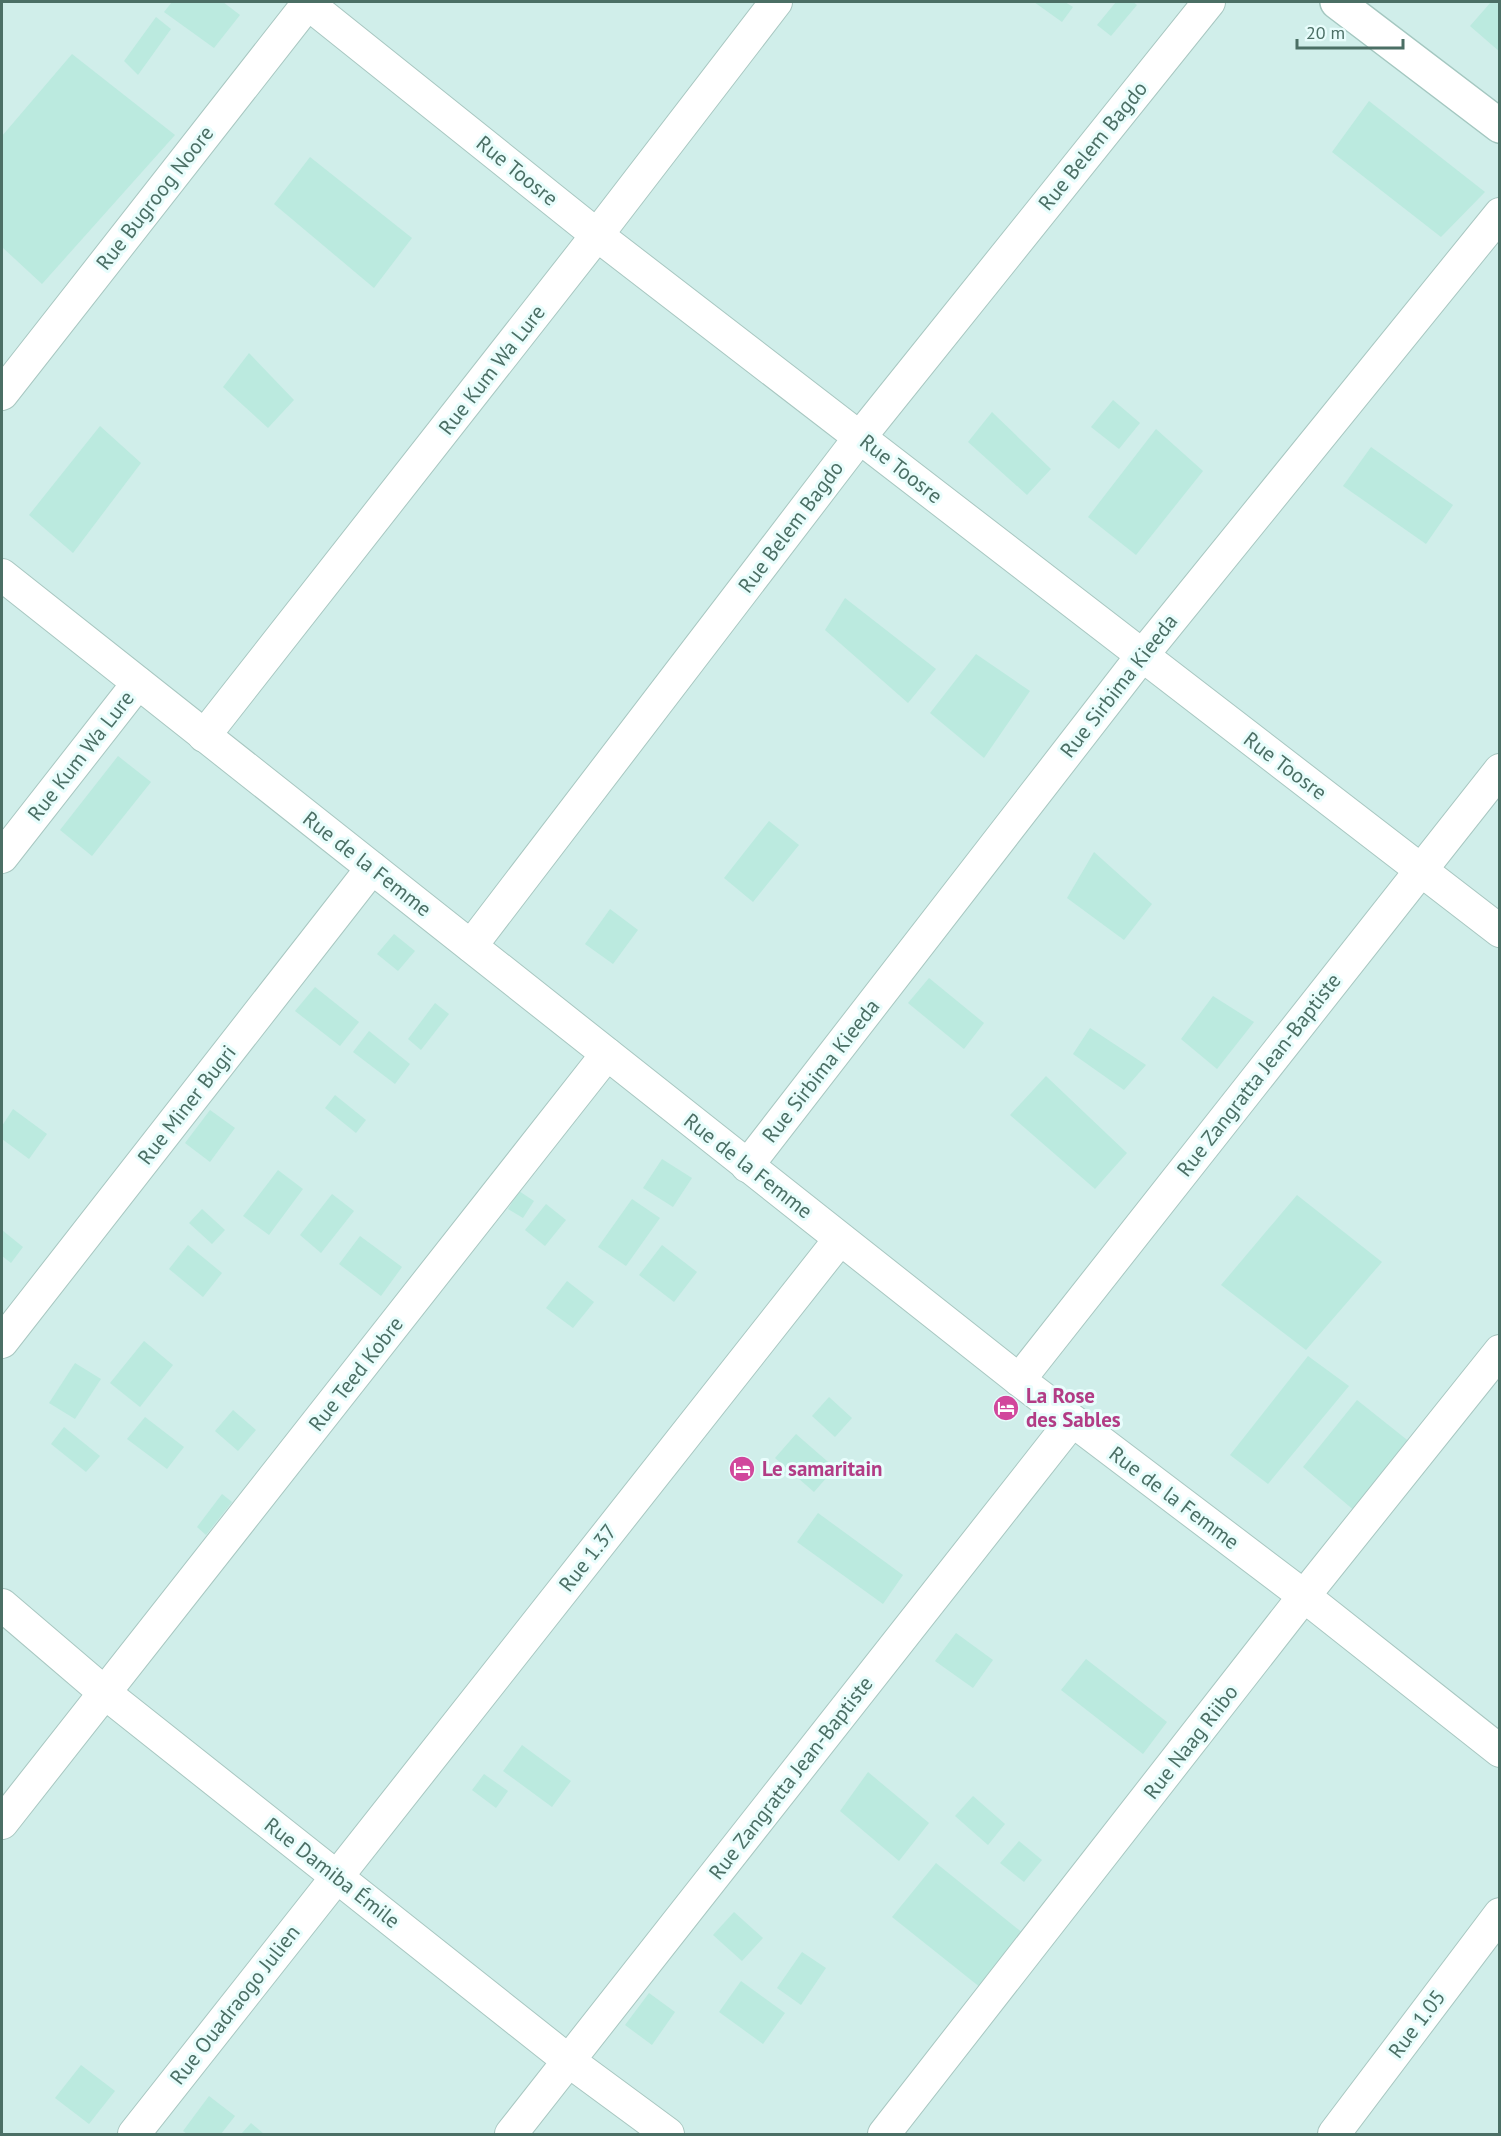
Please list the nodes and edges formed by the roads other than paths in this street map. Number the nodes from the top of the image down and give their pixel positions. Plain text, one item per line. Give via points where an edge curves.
1 (307, 2) edge
2 (776, 2) edge
3 (1209, 2) edge
4 (1337, 2) edge
5 (1500, 126) edge
6 (1500, 214) edge
7 (597, 235) junction
8 (2, 394) edge
9 (860, 437) junction
10 (2, 575) edge
11 (1141, 657) junction
12 (138, 683) junction
13 (204, 736) junction
14 (1500, 770) edge
15 (2, 857) edge
16 (372, 868) junction
17 (1421, 870) junction
18 (1500, 931) edge
19 (471, 946) junction
20 (607, 1054) junction
21 (747, 1166) junction
22 (840, 1239) junction
23 (2, 1342) edge
24 (1500, 1351) edge
25 (1019, 1380) junction
26 (1072, 1421) junction
27 (1304, 1596) junction
28 (2, 1605) edge
29 (105, 1693) junction
30 (1500, 1751) edge
31 (2, 1823) edge
32 (336, 1876) junction
33 (1500, 1914) edge
34 (569, 2061) junction
35 (134, 2134) edge
36 (511, 2134) edge
37 (668, 2134) edge
38 (884, 2134) edge
39 (1334, 2134) edge

1 - 7 street, Rue Toosre
1 - 8 street, Rue Bugroog Noore
2 - 7 street, Rue Kum Wa Lure
3 - 9 street, Rue Belem Bagdo
4 - 5 main road
6 - 11 street, Rue Sirbima Kieeda
7 - 9 street, Rue Toosre
7 - 13 street, Rue Kum Wa Lure
9 - 11 street, Rue Toosre
9 - 19 street, Rue Belem Bagdo
10 - 12 street, Rue de la Femme
11 - 17 street, Rue Toosre
11 - 21 street, Rue Sirbima Kieeda
12 - 13 street, Rue de la Femme
12 - 15 street, Rue Kum Wa Lure
13 - 16 street, Rue de la Femme
14 - 17 street, Rue Zangratta Jean-Baptiste
16 - 19 street, Rue de la Femme
16 - 23 street, Rue Miner Bugri
17 - 18 street, Rue Toosre
17 - 25 street, Rue Zangratta Jean-Baptiste
19 - 20 street, Rue de la Femme
20 - 21 street, Rue de la Femme
20 - 29 street, Rue Teed Kobre
21 - 22 street, Rue de la Femme
22 - 25 street, Rue de la Femme
22 - 32 street, Rue 1.37
24 - 27 street, Rue Naag Riibo
25 - 26 street, Rue de la Femme
26 - 27 street, Rue de la Femme
26 - 34 street, Rue Zangratta Jean-Baptiste
27 - 30 street, Rue de la Femme
27 - 38 street, Rue Naag Riibo
28 - 29 street, Rue Damiba Émile
29 - 31 street, Rue Teed Kobre
29 - 32 street, Rue Damiba Émile
32 - 34 street, Rue Damiba Émile
32 - 35 street, Rue Ouadraogo Julien
33 - 39 street, Rue 1.05
34 - 36 street, Rue Zangratta Jean-Baptiste
34 - 37 street, Rue Damiba Émile

